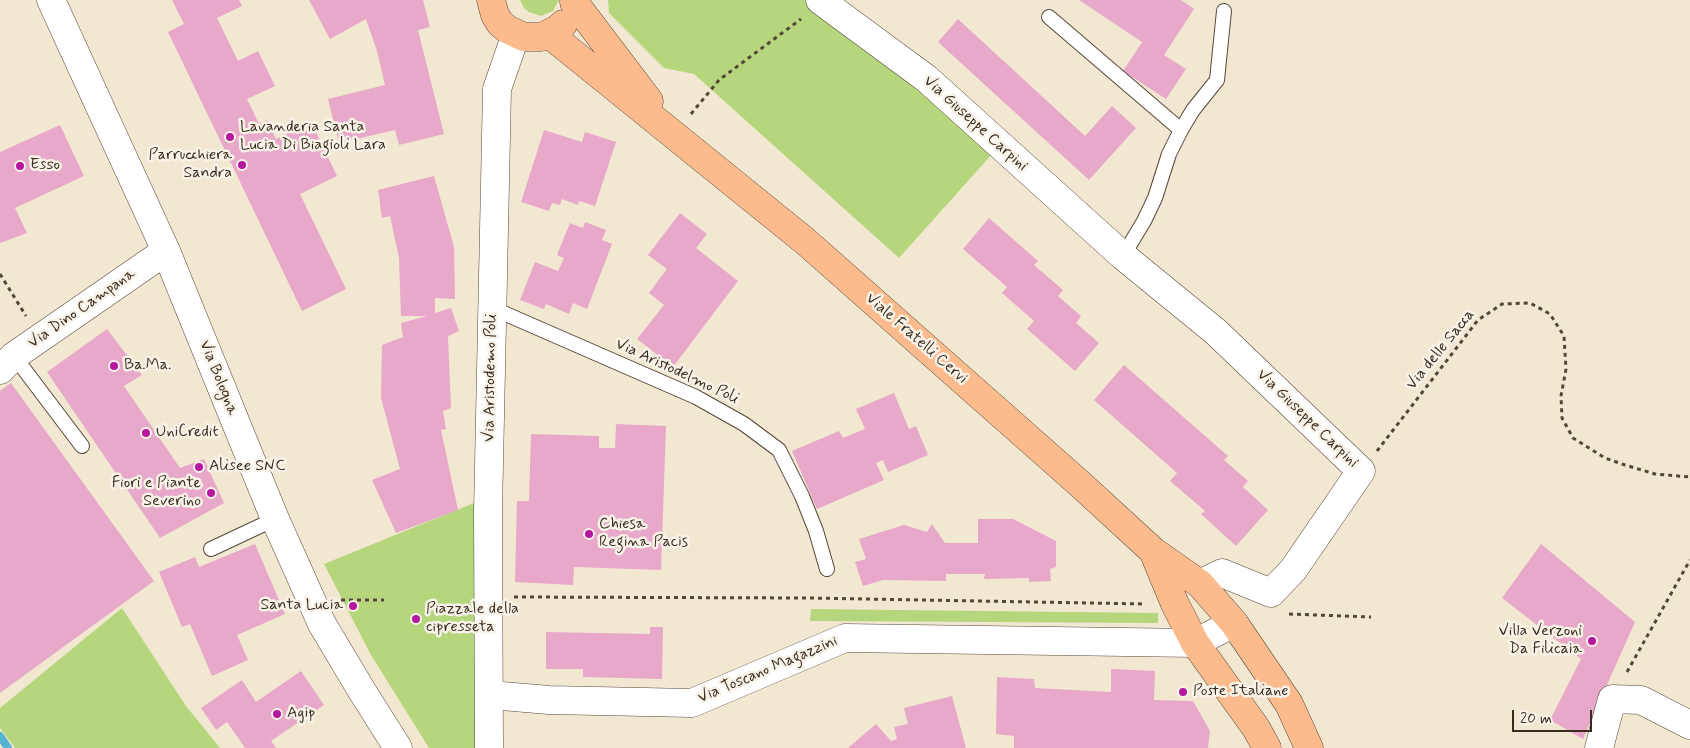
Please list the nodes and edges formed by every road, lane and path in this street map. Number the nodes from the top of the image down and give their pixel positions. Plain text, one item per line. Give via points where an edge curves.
1 (51, 0) edge
2 (491, 0) edge
3 (574, 1) edge
4 (822, 1) edge
5 (1224, 11) dead end
6 (1049, 16) dead end
7 (516, 34) junction
8 (549, 34) junction
9 (1181, 130) junction
10 (674, 134) junction
11 (166, 251) junction
12 (1123, 256) junction
13 (0, 274) edge
14 (492, 308) junction
15 (40, 338) junction
16 (7, 363) edge
17 (82, 446) dead end
18 (1362, 471) junction
19 (1690, 477) edge
20 (275, 519) junction
21 (211, 549) dead end
22 (1153, 552) junction
23 (1690, 560) edge
24 (827, 569) dead end
25 (1200, 584) junction
26 (488, 597) junction
27 (384, 600) dead end
28 (313, 602) junction
29 (1175, 604) junction
30 (1278, 604) junction
31 (1371, 617) dead end
32 (1234, 622) junction
33 (1195, 643) junction
34 (490, 695) junction
35 (1612, 699) junction
36 (1690, 725) edge
37 (488, 741) edge
38 (398, 748) edge
39 (1267, 748) edge
40 (1309, 748) edge
41 (1599, 748) edge

1 - 11 street, Via Bologna
2 - 7 main road via 500,23
3 - 8 main road via 566,21
3 - 10 main road
4 - 10 path via 719,80
4 - 12 street, Via Giuseppe Carpini via 927,79
5 - 9 lane via 1217,80
6 - 9 lane
7 - 8 main road via 532,38
7 - 14 street, Via Aristodemo Poli via 497,89
8 - 10 main road
9 - 12 lane via 1169,154 1155,198
10 - 22 main road, Viale Fratelli Cervi via 805,241
11 - 15 street, Via Dino Campana
11 - 20 street, Via Bologna
12 - 18 street, Via Giuseppe Carpini via 1216,332
13 - 15 path
14 - 24 lane, Via Aristodelmo Poli via 696,397 744,424 778,450 802,496
14 - 26 street, Via Aristodemo Poli
15 - 16 street, Via Dino Campana
16 - 17 lane
18 - 19 path, Via delle Sacca via 1478,320 1502,304 1530,303 1550,314 1564,336 1566,369 1561,396 1562,418 1573,438 1605,458 1625,465 1655,474
18 - 30 street, Via Giuseppe Carpini via 1293,570
20 - 21 lane
20 - 28 street, Via Bologna
22 - 25 main road, Viale Fratelli Cervi
22 - 29 main road, Viale Fratelli Cervi
23 - 35 path
25 - 30 street via 1222,573
25 - 32 main road, Viale Fratelli Cervi
26 - 29 path
26 - 34 street, Via Aristodemo Poli
27 - 28 path
28 - 38 street, Via Bologna via 322,624
29 - 33 main road, Viale Fratelli Cervi
30 - 31 path
32 - 33 street
32 - 40 main road, Viale Fratelli Cervi via 1290,704
33 - 34 street, Via Toscano Magazzini via 845,638 692,703 548,700
33 - 39 main road, Viale Fratelli Cervi
34 - 37 street, Via Aristodemo Poli
35 - 36 street via 1641,700
35 - 41 street

